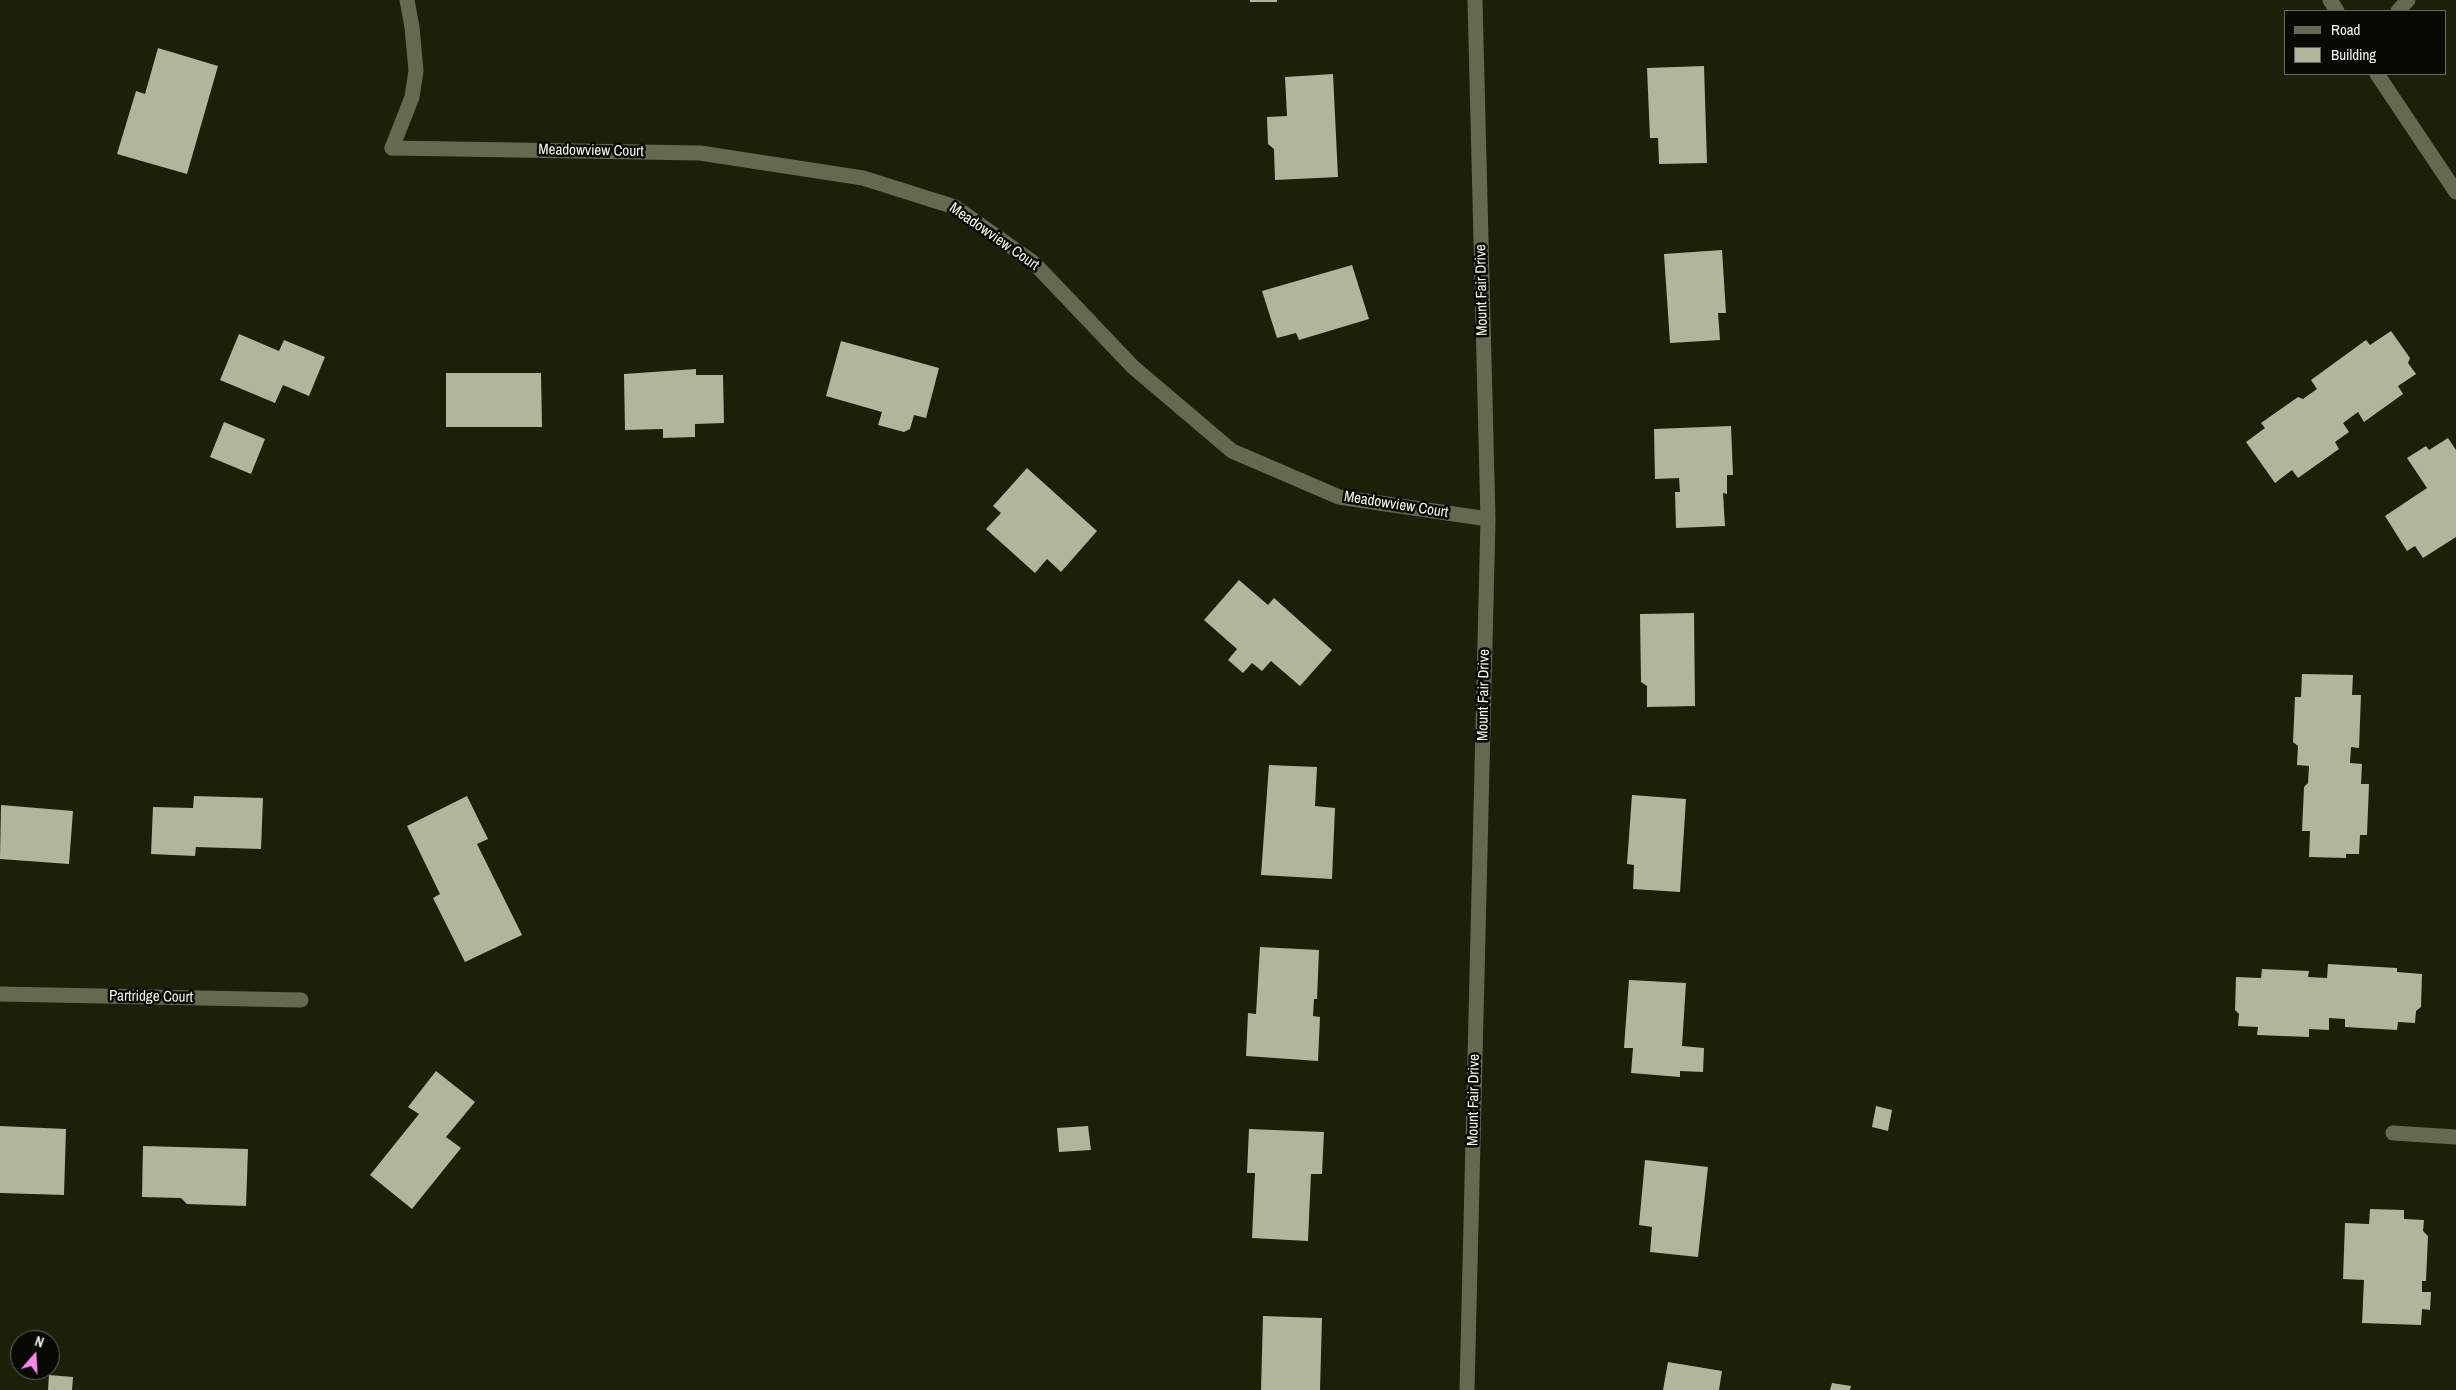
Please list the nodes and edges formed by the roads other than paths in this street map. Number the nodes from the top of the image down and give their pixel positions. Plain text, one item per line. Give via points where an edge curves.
1 (407, 0) edge
2 (1475, 0) edge
3 (2408, 0) edge
4 (2399, 10) edge
5 (2378, 75) edge
6 (2456, 192) edge
7 (1488, 519) junction
8 (0, 994) edge
9 (301, 1000) dead end
10 (2393, 1133) dead end
11 (2456, 1137) edge
12 (1467, 1390) edge

1 - 7 street, Meadowview Court via 416,70 412,97 392,148 700,153 863,178 955,206 1034,263 1133,367 1232,451 1339,497
2 - 7 street, Mount Fair Drive
3 - 4 street
5 - 6 street
7 - 12 street, Mount Fair Drive
8 - 9 street, Partridge Court
10 - 11 street

